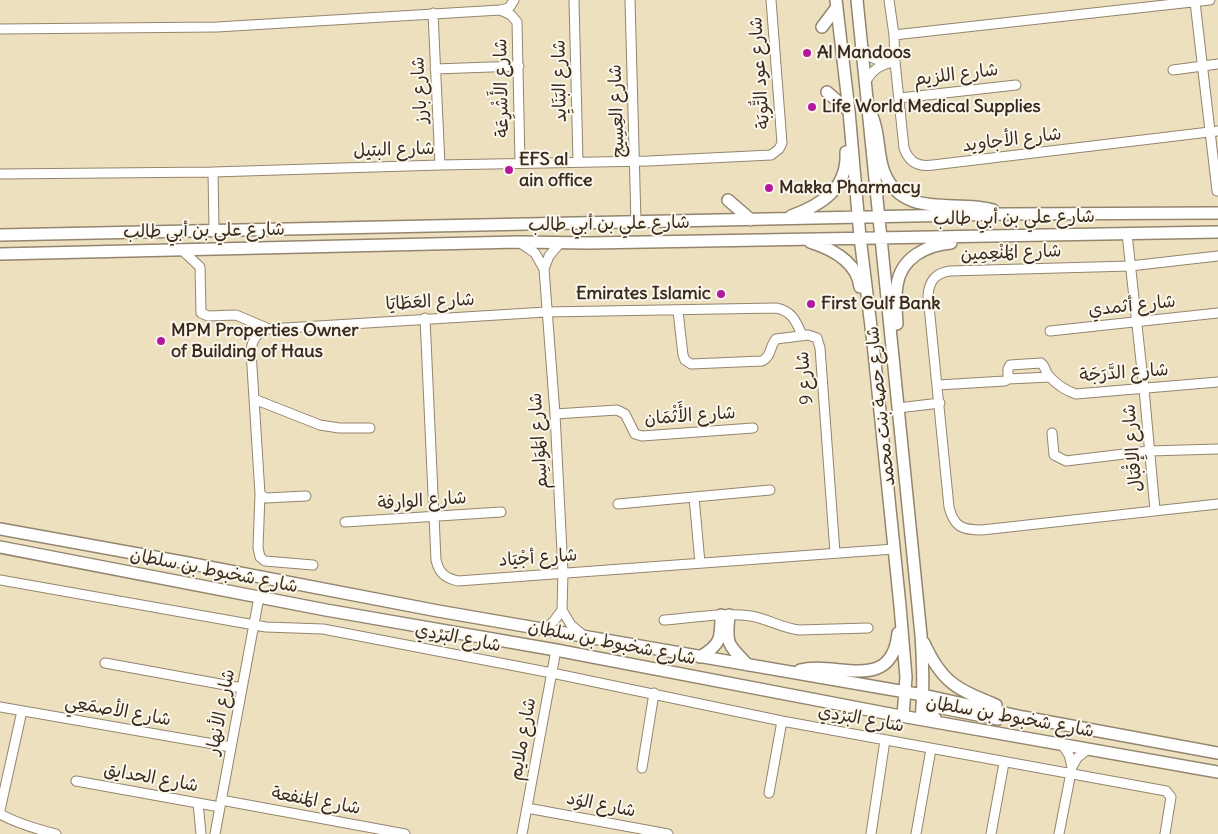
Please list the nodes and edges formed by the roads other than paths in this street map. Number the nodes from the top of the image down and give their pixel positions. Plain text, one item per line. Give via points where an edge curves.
1 (514, 0) edge
2 (574, 0) edge
3 (630, 0) edge
4 (771, 0) edge
5 (857, 0) edge
6 (889, 0) edge
7 (1210, 0) edge
8 (1195, 2) junction
9 (837, 3) edge
10 (1145, 4) edge
11 (500, 10) junction
12 (433, 13) junction
13 (822, 27) dead end
14 (0, 29) edge
15 (894, 35) junction
16 (861, 45) junction
17 (895, 62) junction
18 (885, 63) junction
19 (1218, 64) edge
20 (519, 66) junction
21 (1202, 66) junction
22 (435, 70) junction
23 (1173, 70) dead end
24 (865, 83) junction
25 (1016, 85) dead end
26 (827, 92) dead end
27 (900, 98) junction
28 (866, 103) junction
29 (849, 111) junction
30 (1214, 131) edge
31 (782, 143) joint
32 (578, 161) junction
33 (634, 161) junction
34 (520, 163) junction
35 (440, 164) junction
36 (213, 172) junction
37 (0, 174) edge
38 (1217, 191) edge
39 (728, 200) dead end
40 (1007, 214) junction
41 (1218, 214) edge
42 (878, 217) junction
43 (858, 218) junction
44 (783, 219) junction
45 (751, 220) junction
46 (636, 222) junction
47 (214, 230) junction
48 (1218, 232) edge
49 (1127, 234) junction
50 (0, 235) edge
51 (1003, 235) junction
52 (860, 237) junction
53 (880, 238) junction
54 (736, 240) junction
55 (518, 242) junction
56 (560, 243) junction
57 (182, 249) junction
58 (0, 254) edge
59 (1218, 256) edge
60 (1130, 266) junction
61 (544, 270) junction
62 (678, 310) junction
63 (546, 312) junction
64 (1218, 313) edge
65 (425, 318) junction
66 (1136, 322) junction
67 (269, 329) junction
68 (870, 331) junction
69 (1050, 331) dead end
70 (802, 335) junction
71 (893, 350) junction
72 (1050, 377) junction
73 (1008, 379) junction
74 (1218, 382) edge
75 (938, 385) junction
76 (1144, 389) junction
77 (254, 399) junction
78 (940, 403) junction
79 (898, 408) junction
80 (555, 414) junction
81 (370, 428) dead end
82 (753, 428) dead end
83 (1052, 433) dead end
84 (1218, 449) edge
85 (1150, 451) junction
86 (770, 490) dead end
87 (260, 494) junction
88 (306, 496) dead end
89 (694, 497) junction
90 (618, 504) dead end
91 (1218, 504) edge
92 (1155, 510) junction
93 (501, 512) dead end
94 (434, 517) junction
95 (345, 522) dead end
96 (0, 529) edge
97 (0, 547) edge
98 (894, 549) junction
99 (835, 553) junction
100 (700, 563) junction
101 (313, 565) dead end
102 (563, 572) junction
103 (0, 580) edge
104 (259, 597) junction
105 (900, 606) junction
106 (562, 610) junction
107 (725, 615) junction
108 (664, 620) dead end
109 (254, 625) junction
110 (868, 628) dead end
111 (544, 630) junction
112 (920, 636) junction
113 (585, 637) junction
114 (556, 650) junction
115 (700, 657) junction
116 (105, 663) dead end
117 (748, 665) junction
118 (552, 672) junction
119 (792, 672) junction
120 (242, 688) junction
121 (906, 693) junction
122 (654, 694) junction
123 (923, 695) junction
124 (0, 707) edge
125 (22, 711) junction
126 (903, 716) junction
127 (1023, 717) junction
128 (920, 719) junction
129 (782, 721) junction
130 (941, 723) junction
131 (1071, 726) junction
132 (885, 740) junction
133 (1062, 744) junction
134 (231, 747) junction
135 (932, 748) junction
136 (1088, 749) junction
137 (1218, 753) edge
138 (1004, 762) junction
139 (642, 768) dead end
140 (1071, 771) junction
141 (1218, 772) edge
142 (76, 781) dead end
143 (769, 794) dead end
144 (198, 803) junction
145 (221, 804) junction
146 (527, 808) junction
147 (0, 812) edge
148 (56, 834) edge
149 (201, 834) edge
150 (215, 834) edge
151 (405, 834) edge
152 (522, 834) edge
153 (668, 834) edge
154 (871, 834) edge
155 (916, 834) edge
156 (991, 834) edge
157 (1059, 834) edge
158 (1165, 834) edge

1 - 11 street via 509,8
2 - 32 street, شارع البَنَايِد
3 - 33 street, شارع العِسِيج
4 - 31 street, شارع عود التُّوبَة
5 - 16 main road, شارع حصة بنت محمد
6 - 15 street, شارع الأجاويد
7 - 8 street
8 - 10 street
8 - 21 street
9 - 13 main road
9 - 29 main road, شارع حصة بنت محمد
10 - 15 street
11 - 12 street
11 - 20 street, شارع الأَشْرِعَة via 511,14 517,22
12 - 14 street via 217,27
12 - 22 street, شارع بارز
15 - 17 street, شارع الأجاويد
16 - 18 street via 870,58
16 - 24 main road, شارع حصة بنت محمد
17 - 18 street
17 - 27 street, شارع الأجاويد
18 - 24 street via 873,71
19 - 21 street
20 - 22 street
20 - 34 street, شارع الأَشْرِعَة
21 - 23 street
21 - 30 street
22 - 35 street, شارع بارز
24 - 28 main road, شارع حصة بنت محمد
25 - 27 street, شارع اللزيم
26 - 29 main road
27 - 30 street, شارع الأجاويد via 906,154 914,163 925,166
28 - 40 main road via 877,128 884,171 897,192 932,206 982,207
28 - 42 main road, شارع حصة بنت محمد
29 - 43 main road, شارع حصة بنت محمد
29 - 44 main road via 845,132 847,164 837,186 812,208
30 - 38 street
31 - 33 street, شارع البتيل via 772,155
32 - 33 street, شارع البتيل
32 - 34 street, شارع البتيل
33 - 46 street, شارع العِسِيج
34 - 35 street, شارع البتيل
35 - 36 street, شارع البتيل
36 - 37 street, شارع البتيل
36 - 47 street
39 - 45 main road
40 - 41 main road, شارع علي بن أبي طالب
40 - 42 main road, شارع علي بن أبي طالب
42 - 43 main road, شارع علي بن أبي طالب
42 - 53 main road, شارع حصة بنت محمد
43 - 44 main road, شارع علي بن أبي طالب
43 - 52 main road, شارع حصة بنت محمد
44 - 45 main road, شارع علي بن أبي طالب
45 - 46 main road, شارع علي بن أبي طالب
46 - 47 main road, شارع علي بن أبي طالب
47 - 50 main road, شارع علي بن أبي طالب
48 - 49 main road, شارع علي بن أبي طالب
49 - 51 main road, شارع علي بن أبي طالب
49 - 60 street, شارع الإِقْبَال
51 - 53 main road, شارع علي بن أبي طالب
51 - 71 main road via 983,241 930,246 908,262 897,284 897,338
52 - 53 main road, شارع علي بن أبي طالب
52 - 54 main road, شارع علي بن أبي طالب
52 - 68 main road, شارع حصة بنت محمد
53 - 71 main road, شارع حصة بنت محمد
54 - 56 main road, شارع علي بن أبي طالب
54 - 68 main road via 810,242 825,246 841,256 859,279 864,316
55 - 56 main road, شارع علي بن أبي طالب
55 - 57 main road, شارع علي بن أبي طالب
55 - 61 street via 535,253
56 - 61 street via 549,256
57 - 58 main road, شارع علي بن أبي طالب
57 - 67 street via 200,267 201,314 236,315
59 - 60 street, شارع المُنْعِمِين
60 - 66 street, شارع الإِقْبَال
60 - 75 street, شارع المُنْعِمِين via 950,271 936,275 928,296
61 - 63 street, شارع المَوَاسِم
62 - 63 street, شارع العَطَايَا
62 - 70 street, شارع العَطَايَا via 776,308 794,318
62 - 70 street, شارع 9 via 683,356 691,364 762,361 769,356 776,339
63 - 65 street, شارع العَطَايَا
63 - 80 street, شارع المَوَاسِم
64 - 66 street, شارع أثمدي
65 - 67 street, شارع العَطَايَا
65 - 94 street, شارع أجْيَاد
66 - 69 street, شارع أثمدي
66 - 76 street, شارع الإِقْبَال
67 - 77 street via 257,334 251,346
68 - 98 main road, شارع حصة بنت محمد
70 - 99 street, شارع 9 via 815,336 820,348
71 - 79 main road, شارع حصة بنت محمد
72 - 73 street
72 - 73 street, شارع الدَّرَجَة via 1041,363 1010,365
72 - 76 street, شارع الدَّرَجَة via 1076,394
73 - 75 street
74 - 76 street, شارع الدَّرَجَة
75 - 78 street, شارع المُنْعِمِين
76 - 85 street, شارع الإِقْبَال
77 - 81 street via 320,424
77 - 87 street
78 - 79 street
78 - 92 street, شارع المُنْعِمِين via 949,507 953,520 962,528 982,530
79 - 112 main road, شارع حصة بنت محمد
80 - 82 street, شارع الأَثْمَان via 617,410 625,414 634,434 642,436
80 - 102 street, شارع المَوَاسِم
83 - 85 street via 1054,455 1066,461
84 - 85 street
85 - 92 street, شارع الإِقْبَال
86 - 89 street
87 - 88 street via 266,498
87 - 101 street via 260,557 265,561
89 - 90 street
89 - 100 street
91 - 92 street, شارع المُنْعِمِين
93 - 94 street, شارع الوارفة
94 - 95 street, شارع الوارفة
94 - 102 street, شارع أجْيَاد via 436,560 438,569 446,577 458,581
96 - 111 main road, شارع شخبوط بن سلطان
97 - 104 main road, شارع شخبوط بن سلطان
98 - 99 street, شارع أجْيَاد
98 - 105 main road, شارع حصة بنت محمد
99 - 100 street, شارع أجْيَاد
100 - 102 street, شارع أجْيَاد
102 - 106 street, شارع المَوَاسِم
103 - 109 street, شارع البَرْدِي
104 - 109 street, شارع الأنهار
104 - 114 main road, شارع شخبوط بن سلطان
105 - 119 main road via 895,651 879,667 858,672 818,669
105 - 121 main road, شارع حصة بنت محمد
106 - 111 street
106 - 113 street via 571,625
107 - 108 street
107 - 110 street via 750,616 800,630
107 - 115 main road via 718,643
107 - 117 main road via 728,642
109 - 118 street, شارع البَرْدِي via 323,629
109 - 120 street, شارع الأنهار
111 - 113 main road, شارع شخبوط بن سلطان
112 - 123 main road, شارع حصة بنت محمد
112 - 127 main road via 942,676 953,685
113 - 115 main road, شارع شخبوط بن سلطان
114 - 118 street, شارع ملايم
114 - 126 main road, شارع شخبوط بن سلطان
115 - 117 main road, شارع شخبوط بن سلطان
116 - 120 street
117 - 119 main road, شارع شخبوط بن سلطان
118 - 122 street, شارع البَرْدِي
118 - 146 street, شارع ملايم
119 - 121 main road, شارع شخبوط بن سلطان
120 - 134 street, شارع الأنهار
121 - 123 main road, شارع شخبوط بن سلطان
121 - 126 main road, شارع حصة بنت محمد
122 - 129 street, شارع البَرْدِي
122 - 139 street
123 - 127 main road, شارع شخبوط بن سلطان
123 - 128 main road, شارع حصة بنت محمد
124 - 125 street, شارع الأصمَعِي
125 - 134 street, شارع الأصمَعِي
125 - 147 street
126 - 128 main road, شارع شخبوط بن سلطان
127 - 131 main road, شارع شخبوط بن سلطان
128 - 130 main road, شارع شخبوط بن سلطان
129 - 132 street, شارع البَرْدِي
129 - 143 street
130 - 131 main road via 928,712 930,707 1042,727
130 - 133 main road, شارع شخبوط بن سلطان
131 - 137 main road, شارع شخبوط بن سلطان
132 - 135 street, شارع البَرْدِي
132 - 154 street
133 - 136 main road, شارع شخبوط بن سلطان
133 - 140 street via 1069,754
134 - 145 street, شارع الأنهار
135 - 138 street, شارع البَرْدِي
135 - 155 street
136 - 140 street via 1077,758
136 - 141 main road, شارع شخبوط بن سلطان
138 - 140 street, شارع البَرْدِي
138 - 156 street
140 - 157 street
140 - 158 street, شارع البَرْدِي via 1166,792 1171,797
142 - 144 street, شارع الحدايق
144 - 145 street, شارع الحدايق
144 - 149 street
145 - 150 street, شارع الأنهار
145 - 151 street, شارع المَنفعة
146 - 152 street, شارع ملايم
146 - 153 street, شارع الوُد
147 - 148 street via 14,822

